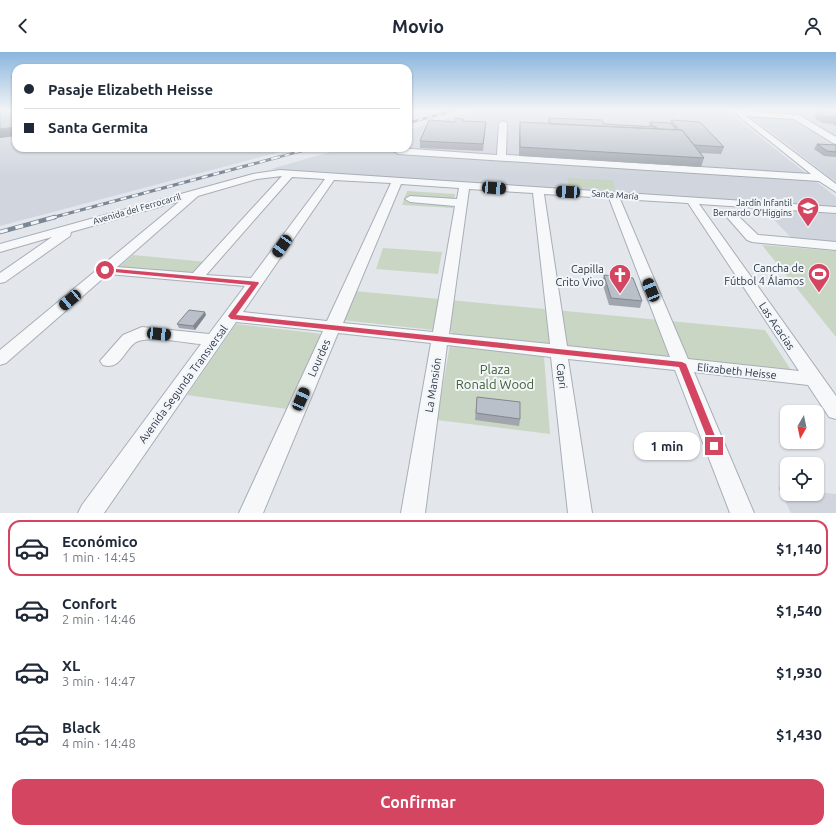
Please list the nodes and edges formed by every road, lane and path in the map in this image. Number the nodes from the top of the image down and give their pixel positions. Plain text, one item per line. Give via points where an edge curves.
1 (503, 132) edge
2 (761, 132) edge
3 (819, 132) edge
4 (836, 142) edge
5 (412, 152) edge
6 (501, 158) junction
7 (274, 173) joint
8 (290, 173) junction
9 (332, 176) junction
10 (821, 178) junction
11 (397, 181) junction
12 (464, 186) junction
13 (836, 189) edge
14 (538, 190) junction
15 (197, 192) junction
16 (613, 195) junction
17 (410, 199) dead end
18 (691, 200) junction
19 (462, 202) junction
20 (836, 210) edge
21 (730, 214) dead end
22 (76, 226) junction
23 (836, 246) edge
24 (0, 248) edge
25 (105, 270) junction
26 (196, 278) junction
27 (0, 279) edge
28 (255, 283) junction
29 (231, 316) junction
30 (332, 327) junction
31 (440, 338) junction
32 (215, 340) junction
33 (559, 351) junction
34 (0, 359) edge
35 (109, 361) dead end
36 (682, 364) junction
37 (814, 379) junction
38 (836, 411) edge
39 (90, 513) edge
40 (251, 513) edge
41 (412, 513) edge
42 (580, 513) edge
43 (742, 513) edge

1 - 6 street
2 - 10 street
3 - 4 street
5 - 6 street
6 - 10 street
7 - 8 street, Santa María
7 - 15 street, Avenida del Ferrocarril
8 - 9 street, Santa María
8 - 26 street
9 - 11 street, Santa María
9 - 28 street, Avenida Segunda Transversal
10 - 13 street
11 - 12 street, Santa María
11 - 30 street, Lourdes
12 - 14 street, Santa María
12 - 19 street, La Mansión
14 - 16 street, Santa María
14 - 33 street, Capri
15 - 22 street, Avenida del Ferrocarril
15 - 25 street
16 - 18 street, Santa María
16 - 36 street
17 - 19 street
18 - 20 street, Santa María
18 - 37 street, Las Acacias
19 - 31 street, La Mansión
21 - 23 street via 751,237 756,239
22 - 24 street, Avenida del Ferrocarril
22 - 27 street
25 - 26 street
25 - 34 street
26 - 28 street
28 - 29 street, Avenida Segunda Transversal
29 - 30 street, Elizabeth Heisse
29 - 32 street, Avenida Segunda Transversal
30 - 31 street, Elizabeth Heisse
30 - 40 street, Lourdes
31 - 33 street, Elizabeth Heisse
31 - 41 street, La Mansión
32 - 35 street via 142,333 129,339
32 - 39 street, Avenida Segunda Transversal
33 - 36 street, Elizabeth Heisse
33 - 42 street, Capri
36 - 37 street, Elizabeth Heisse
36 - 43 street
37 - 38 street, Las Acacias

